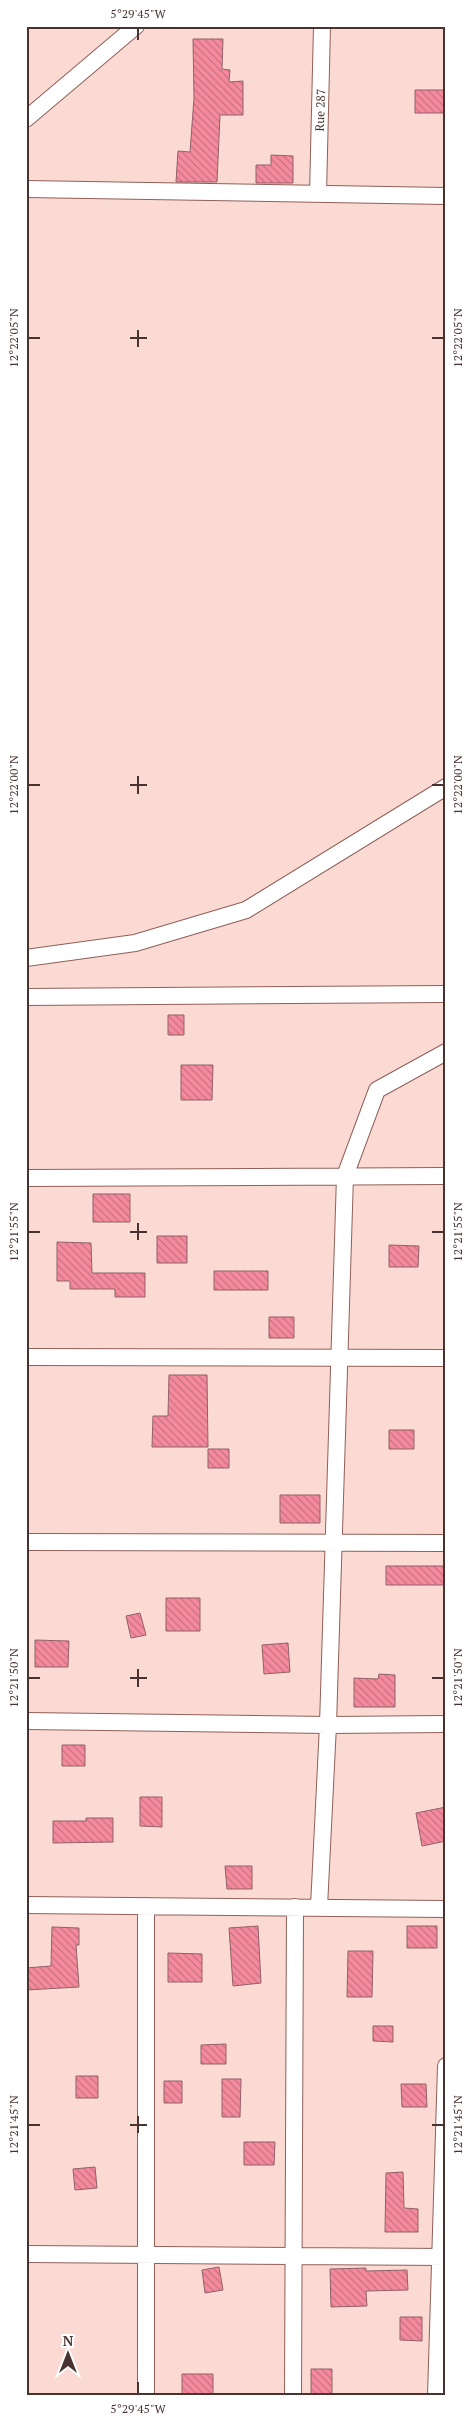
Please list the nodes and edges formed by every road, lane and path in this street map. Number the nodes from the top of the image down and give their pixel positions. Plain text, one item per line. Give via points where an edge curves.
1 (136, 26) edge
2 (322, 26) edge
3 (26, 119) edge
4 (26, 189) edge
5 (318, 194) junction
6 (446, 196) edge
7 (446, 787) edge
8 (26, 958) edge
9 (446, 994) edge
10 (26, 997) edge
11 (446, 1052) edge
12 (345, 1176) junction
13 (446, 1176) edge
14 (26, 1178) edge
15 (26, 1358) edge
16 (339, 1358) junction
17 (446, 1358) edge
18 (26, 1542) edge
19 (333, 1542) junction
20 (446, 1543) edge
21 (26, 1720) edge
22 (446, 1724) edge
23 (328, 1725) junction
24 (26, 1905) edge
25 (146, 1906) junction
26 (295, 1907) junction
27 (319, 1907) junction
28 (446, 1909) edge
29 (446, 2066) edge
30 (26, 2254) edge
31 (146, 2255) junction
32 (294, 2256) junction
33 (443, 2257) edge
34 (146, 2396) edge
35 (293, 2396) edge
36 (436, 2396) edge

1 - 3 street
2 - 5 street, Rue 287
4 - 5 street
5 - 6 street
7 - 8 street via 246,910 135,943
9 - 10 street
11 - 12 street via 377,1090
12 - 13 street
12 - 14 street
12 - 16 street
15 - 16 street
16 - 17 street
16 - 19 street
18 - 19 street
19 - 20 street
19 - 23 street
21 - 23 street
22 - 23 street
23 - 27 street
24 - 25 street
25 - 26 street
25 - 31 street
26 - 27 street
26 - 32 street
27 - 28 street
29 - 33 street
30 - 31 street
31 - 32 street
31 - 34 street
32 - 33 street
32 - 35 street
33 - 36 street

